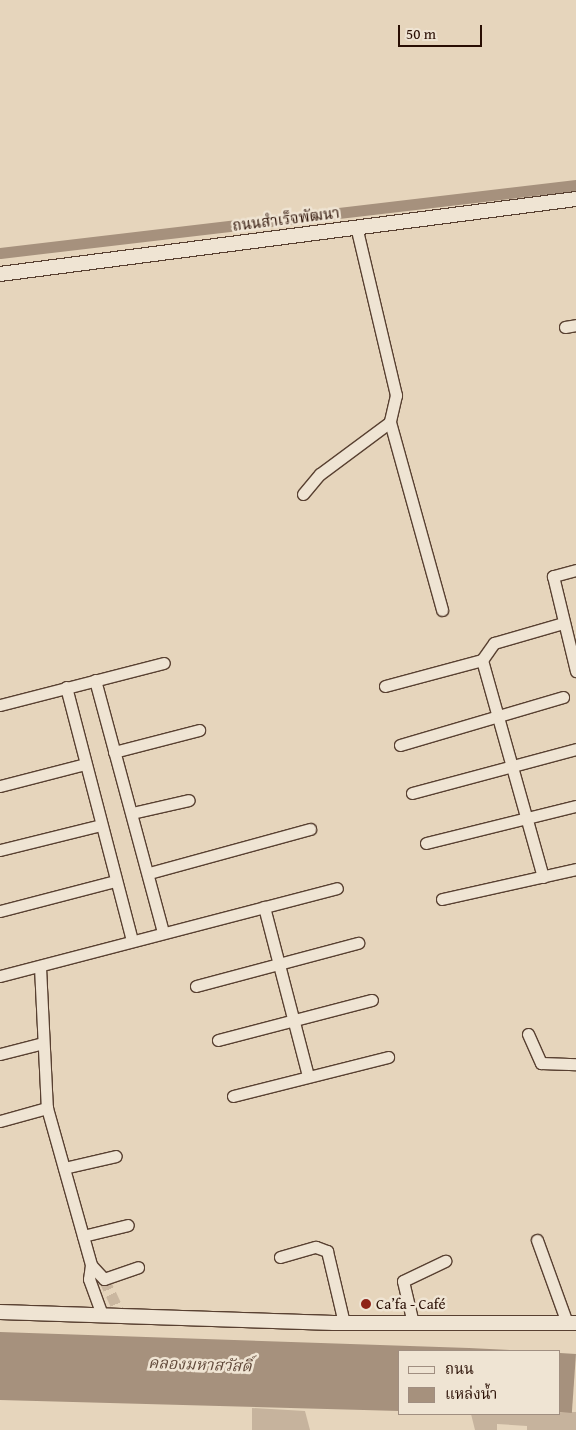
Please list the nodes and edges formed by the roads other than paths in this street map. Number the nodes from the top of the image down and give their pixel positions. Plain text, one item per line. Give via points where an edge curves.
1 (576, 199) edge
2 (356, 226) junction
3 (0, 274) edge
4 (390, 422) junction
5 (303, 494) dead end
6 (576, 570) edge
7 (442, 610) dead end
8 (563, 623) junction
9 (571, 636) edge
10 (482, 660) junction
11 (164, 663) dead end
12 (576, 671) edge
13 (94, 680) junction
14 (385, 686) dead end
15 (66, 688) junction
16 (563, 697) dead end
17 (0, 705) edge
18 (498, 715) junction
19 (198, 730) dead end
20 (400, 745) dead end
21 (576, 749) edge
22 (114, 752) junction
23 (85, 764) junction
24 (511, 765) junction
25 (0, 786) edge
26 (412, 793) dead end
27 (189, 800) dead end
28 (576, 806) edge
29 (132, 813) junction
30 (526, 817) junction
31 (100, 825) junction
32 (310, 829) dead end
33 (426, 843) dead end
34 (0, 850) edge
35 (576, 869) edge
36 (149, 874) junction
37 (543, 877) junction
38 (115, 880) junction
39 (337, 888) dead end
40 (442, 899) dead end
41 (264, 908) junction
42 (0, 911) edge
43 (163, 932) junction
44 (132, 940) junction
45 (358, 943) dead end
46 (278, 963) junction
47 (40, 967) junction
48 (0, 976) edge
49 (196, 986) dead end
50 (372, 1000) dead end
51 (293, 1020) junction
52 (528, 1034) dead end
53 (218, 1040) dead end
54 (43, 1043) junction
55 (0, 1054) edge
56 (388, 1057) dead end
57 (576, 1064) edge
58 (308, 1076) junction
59 (233, 1096) dead end
60 (47, 1108) junction
61 (0, 1121) edge
62 (116, 1156) dead end
63 (64, 1168) junction
64 (128, 1225) dead end
65 (83, 1236) junction
66 (537, 1240) dead end
67 (280, 1256) dead end
68 (445, 1261) dead end
69 (90, 1265) junction
70 (138, 1267) dead end
71 (0, 1312) edge
72 (102, 1315) junction
73 (344, 1323) junction
74 (413, 1323) junction
75 (571, 1323) edge

1 - 2 street, ถนนสำเร็จพัฒนา
2 - 3 street, ถนนสำเร็จพัฒนา
2 - 4 street via 396,394
4 - 5 street via 320,474
4 - 7 street
6 - 8 street via 553,576
8 - 9 street
8 - 10 street via 494,643
9 - 12 street
10 - 14 street
10 - 18 street
11 - 13 street
13 - 15 street
13 - 22 street
15 - 17 street
15 - 23 street
16 - 18 street
18 - 20 street
18 - 24 street
19 - 22 street
21 - 24 street
22 - 29 street
23 - 25 street
23 - 31 street
24 - 26 street
24 - 30 street
27 - 29 street
28 - 30 street
29 - 36 street
30 - 33 street
30 - 37 street
31 - 34 street
31 - 38 street
32 - 36 street
35 - 37 street
36 - 43 street
37 - 40 street
38 - 42 street
38 - 44 street
39 - 41 street
41 - 43 street
41 - 46 street
43 - 44 street
44 - 47 street
45 - 46 street
46 - 49 street
46 - 51 street
47 - 48 street
47 - 54 street
50 - 51 street
51 - 53 street
51 - 58 street
52 - 57 street via 541,1063
54 - 55 street
54 - 60 street
56 - 58 street
58 - 59 street
60 - 61 street
60 - 63 street
62 - 63 street
63 - 65 street
64 - 65 street
65 - 69 street
66 - 75 street
67 - 73 street via 316,1247 326,1251
68 - 74 street via 403,1280
69 - 70 street via 104,1279
69 - 72 street via 88,1279
71 - 72 street
72 - 73 street
73 - 74 street
74 - 75 street

